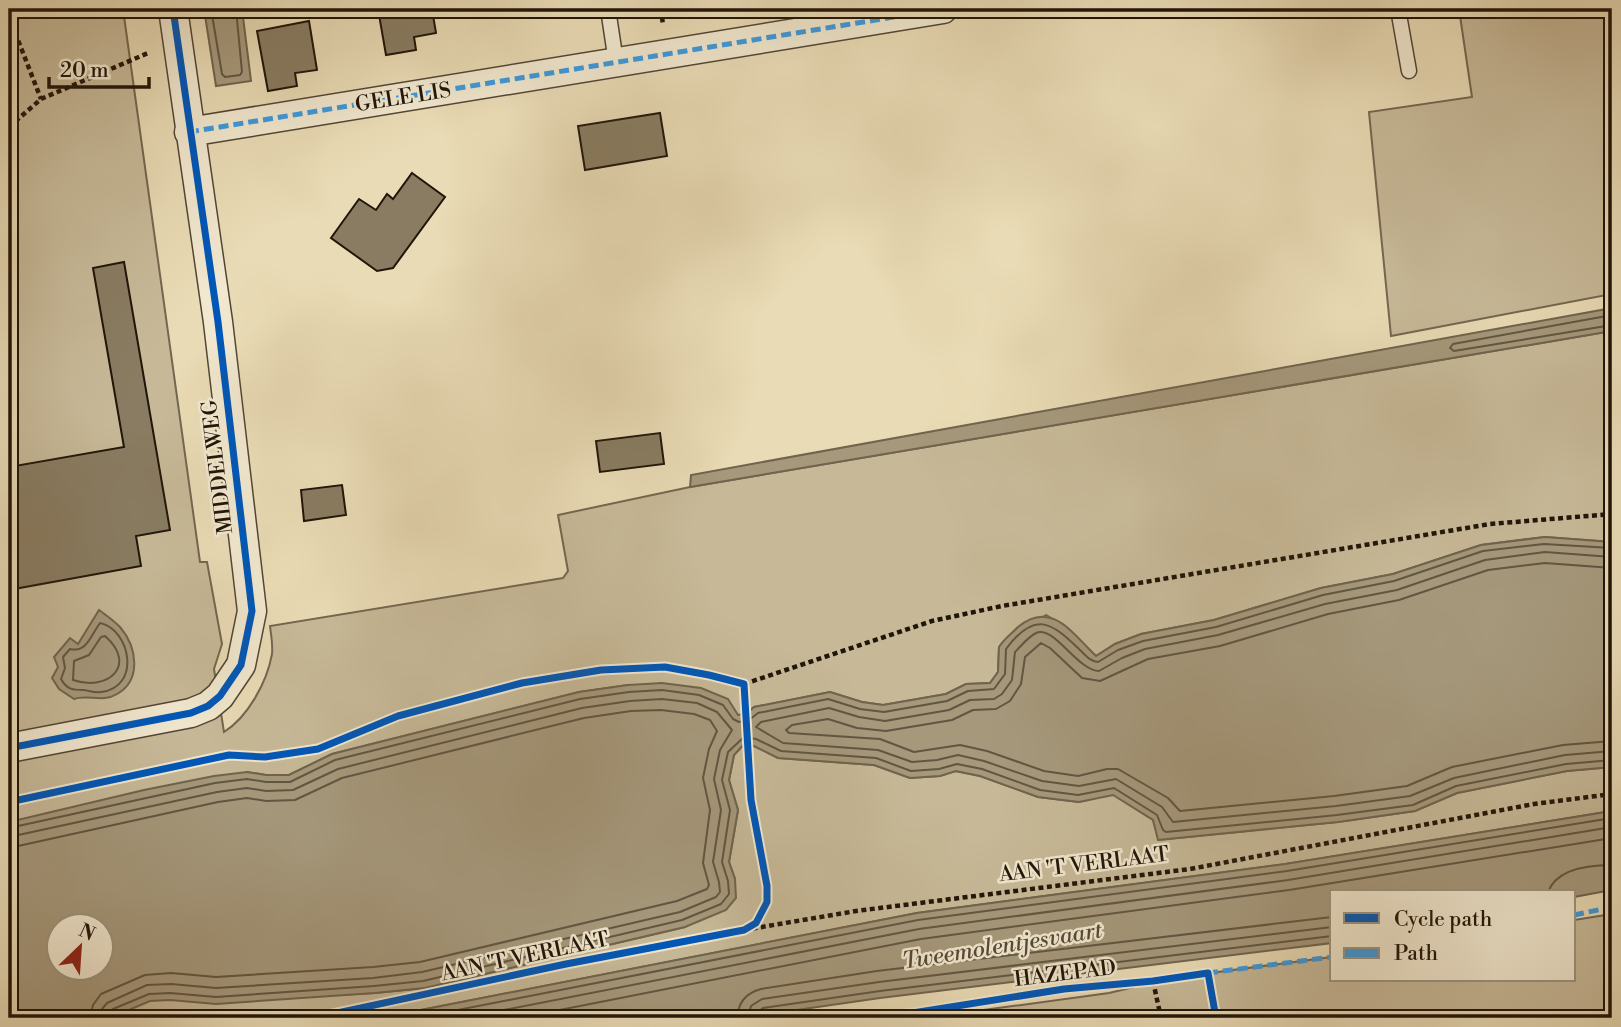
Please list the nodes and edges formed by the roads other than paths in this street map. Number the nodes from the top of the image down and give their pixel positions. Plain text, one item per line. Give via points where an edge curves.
1 (173, 9) edge
2 (608, 9) edge
3 (943, 9) edge
4 (1398, 9) edge
5 (616, 62) junction
6 (1409, 71) dead end
7 (189, 132) junction
8 (9, 748) edge

1 - 7 street, MIDDELWEG
2 - 5 lane
3 - 5 street, GELE LIS
4 - 6 lane
5 - 7 street, GELE LIS
7 - 8 street, MIDDELWEG via 218,322 252,611 241,665 220,696 191,713

